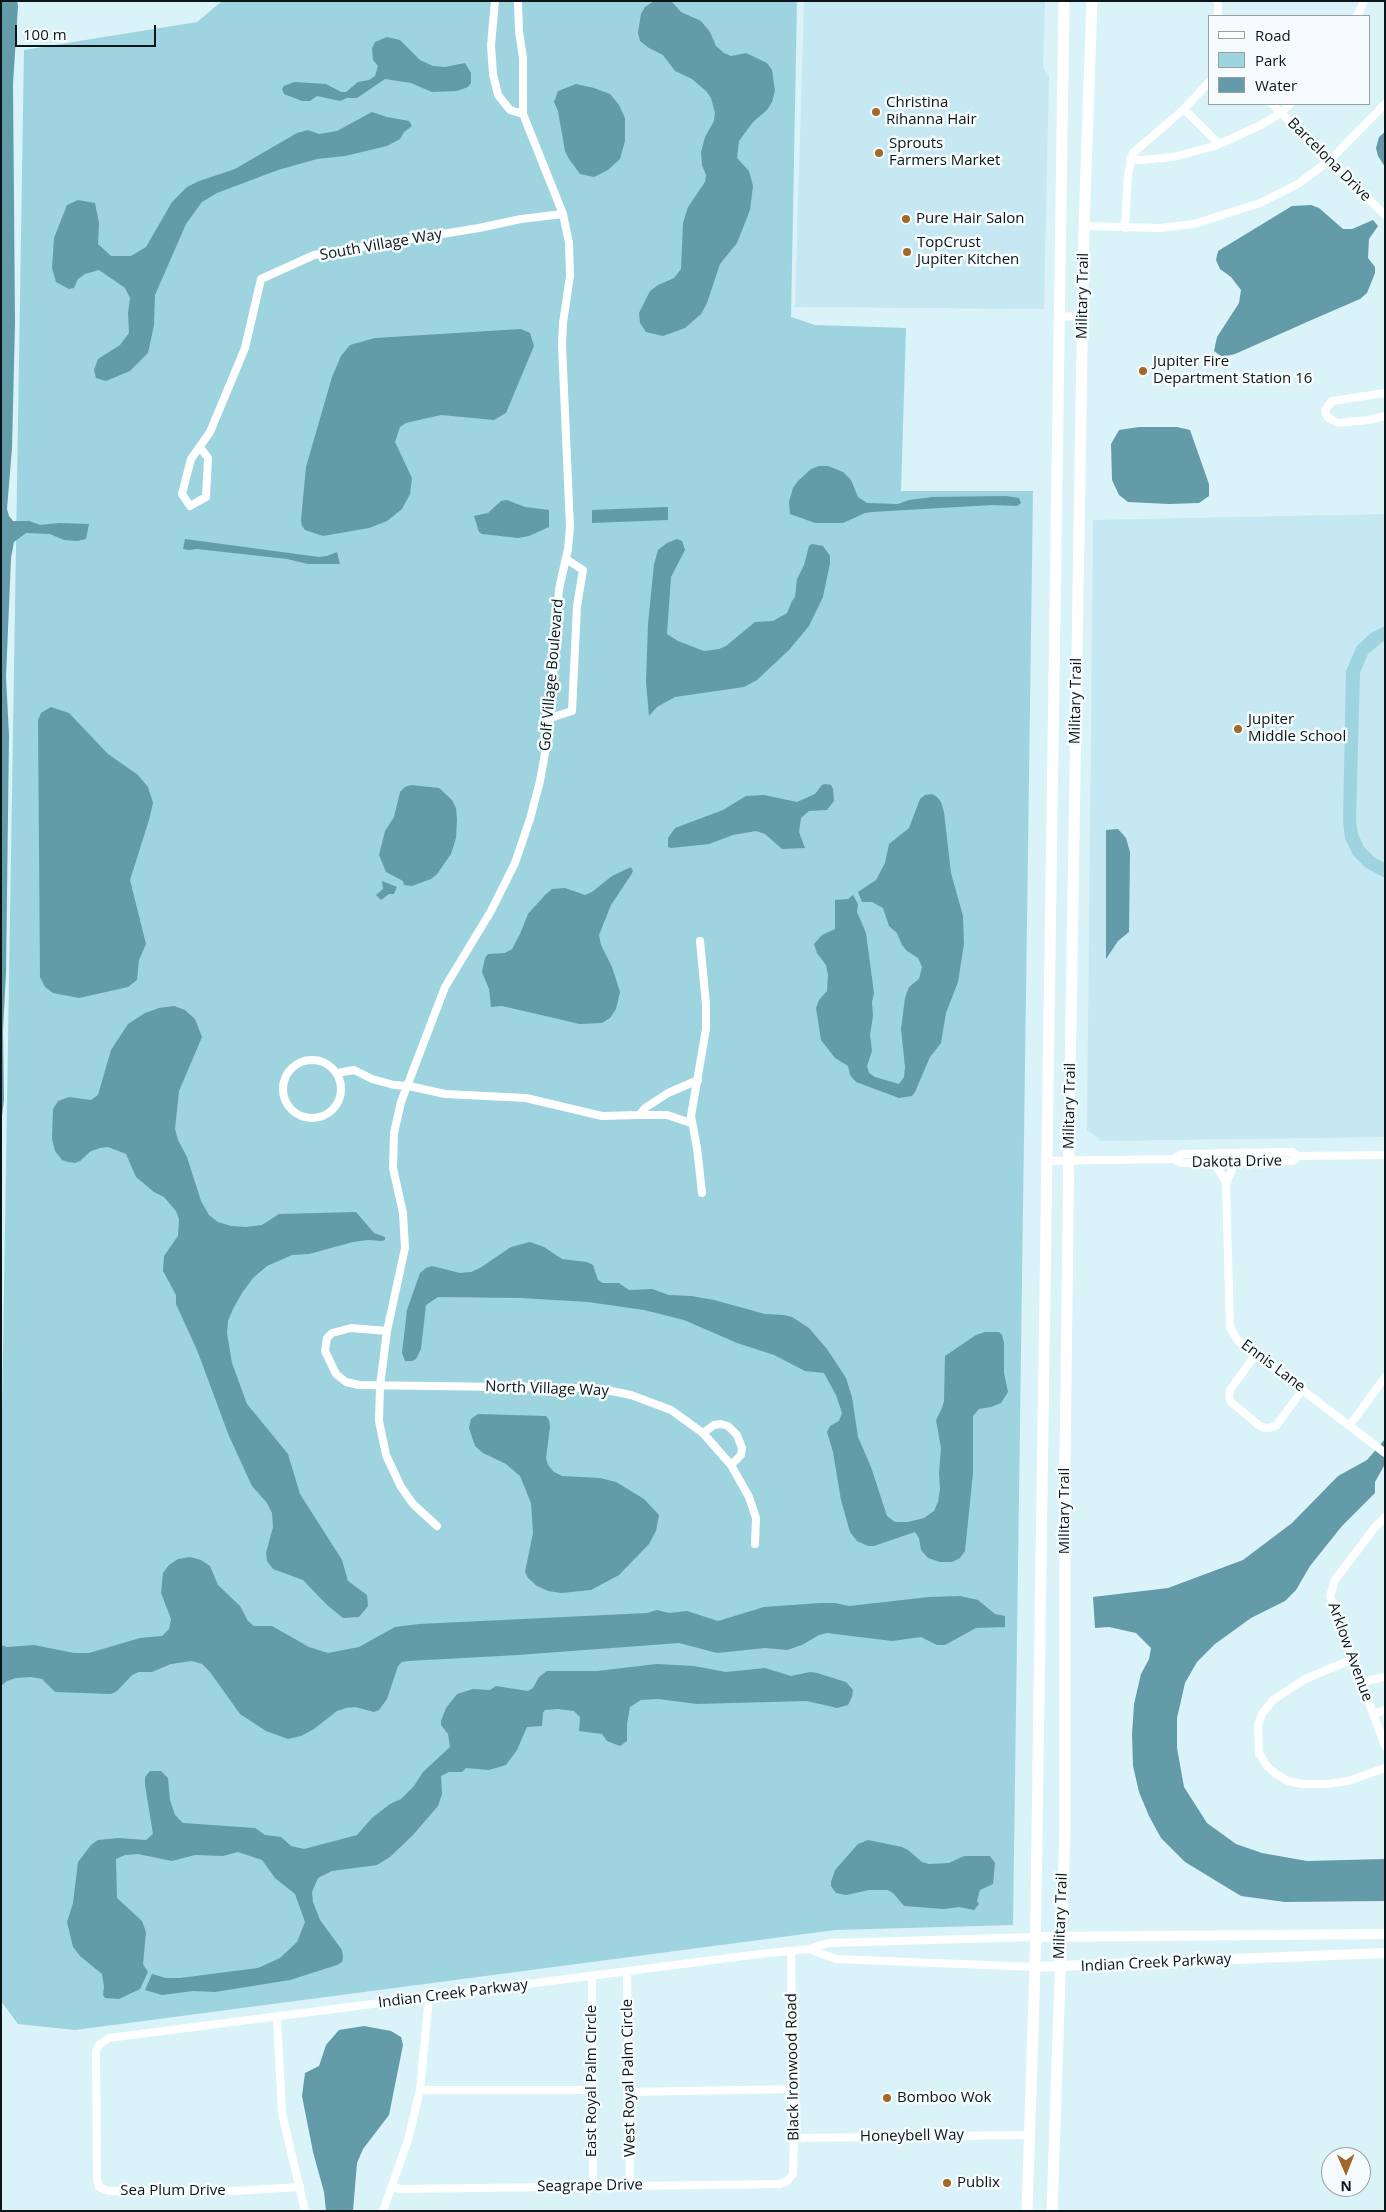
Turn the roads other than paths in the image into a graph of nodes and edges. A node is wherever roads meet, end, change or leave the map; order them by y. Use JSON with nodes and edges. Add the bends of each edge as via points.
{"nodes":[{"id":1,"x":495,"y":1,"type":"edge"},
{"id":2,"x":518,"y":1,"type":"edge"},
{"id":3,"x":1064,"y":1,"type":"edge"},
{"id":4,"x":1092,"y":1,"type":"edge"},
{"id":5,"x":1218,"y":1,"type":"edge"},
{"id":6,"x":1364,"y":1,"type":"edge"},
{"id":7,"x":1218,"y":15,"type":"edge"},
{"id":8,"x":1357,"y":15,"type":"edge"},
{"id":9,"x":1208,"y":83,"type":"edge"},
{"id":10,"x":1385,"y":104,"type":"edge"},
{"id":11,"x":1273,"y":105,"type":"edge"},
{"id":12,"x":1289,"y":105,"type":"edge"},
{"id":13,"x":1184,"y":108,"type":"junction"},
{"id":14,"x":1281,"y":113,"type":"junction"},
{"id":15,"x":523,"y":114,"type":"junction"},
{"id":16,"x":1219,"y":144,"type":"junction"},
{"id":17,"x":1130,"y":159,"type":"junction"},
{"id":18,"x":1330,"y":160,"type":"junction"},
{"id":19,"x":564,"y":214,"type":"junction"},
{"id":20,"x":1385,"y":216,"type":"edge"},
{"id":21,"x":1084,"y":226,"type":"junction"},
{"id":22,"x":1125,"y":228,"type":"junction"},
{"id":23,"x":1059,"y":316,"type":"junction"},
{"id":24,"x":1083,"y":317,"type":"junction"},
{"id":25,"x":1385,"y":393,"type":"edge"},
{"id":26,"x":1385,"y":416,"type":"edge"},
{"id":27,"x":200,"y":447,"type":"junction"},
{"id":28,"x":566,"y":559,"type":"junction"},
{"id":29,"x":550,"y":718,"type":"junction"},
{"id":30,"x":700,"y":941,"type":"dead end"},
{"id":31,"x":337,"y":1073,"type":"junction"},
{"id":32,"x":698,"y":1080,"type":"junction"},
{"id":33,"x":409,"y":1086,"type":"junction"},
{"id":34,"x":639,"y":1115,"type":"junction"},
{"id":35,"x":691,"y":1123,"type":"junction"},
{"id":36,"x":1385,"y":1155,"type":"edge"},
{"id":37,"x":1299,"y":1156,"type":"junction"},
{"id":38,"x":1173,"y":1159,"type":"junction"},
{"id":39,"x":1045,"y":1161,"type":"junction"},
{"id":40,"x":1069,"y":1161,"type":"junction"},
{"id":41,"x":1213,"y":1162,"type":"junction"},
{"id":42,"x":1235,"y":1162,"type":"junction"},
{"id":43,"x":1226,"y":1184,"type":"junction"},
{"id":44,"x":702,"y":1194,"type":"dead end"},
{"id":45,"x":387,"y":1330,"type":"junction"},
{"id":46,"x":1256,"y":1354,"type":"junction"},
{"id":47,"x":1385,"y":1377,"type":"edge"},
{"id":48,"x":380,"y":1386,"type":"junction"},
{"id":49,"x":1302,"y":1389,"type":"junction"},
{"id":50,"x":1350,"y":1425,"type":"junction"},
{"id":51,"x":703,"y":1433,"type":"junction"},
{"id":52,"x":1385,"y":1453,"type":"edge"},
{"id":53,"x":731,"y":1464,"type":"junction"},
{"id":54,"x":1385,"y":1517,"type":"edge"},
{"id":55,"x":437,"y":1526,"type":"dead end"},
{"id":56,"x":755,"y":1544,"type":"dead end"},
{"id":57,"x":1353,"y":1659,"type":"junction"},
{"id":58,"x":1385,"y":1677,"type":"edge"},
{"id":59,"x":1361,"y":1682,"type":"junction"},
{"id":60,"x":1385,"y":1710,"type":"edge"},
{"id":61,"x":1373,"y":1714,"type":"junction"},
{"id":62,"x":1385,"y":1746,"type":"edge"},
{"id":63,"x":1385,"y":1768,"type":"edge"},
{"id":64,"x":1385,"y":1934,"type":"edge"},
{"id":65,"x":1060,"y":1935,"type":"junction"},
{"id":66,"x":1035,"y":1937,"type":"junction"},
{"id":67,"x":809,"y":1949,"type":"junction"},
{"id":68,"x":792,"y":1951,"type":"junction"},
{"id":69,"x":1385,"y":1953,"type":"edge"},
{"id":70,"x":1035,"y":1967,"type":"junction"},
{"id":71,"x":1060,"y":1967,"type":"junction"},
{"id":72,"x":627,"y":1971,"type":"junction"},
{"id":73,"x":592,"y":1976,"type":"junction"},
{"id":74,"x":429,"y":1997,"type":"junction"},
{"id":75,"x":277,"y":2017,"type":"junction"},
{"id":76,"x":99,"y":2046,"type":"joint"},
{"id":77,"x":793,"y":2089,"type":"junction"},
{"id":78,"x":420,"y":2090,"type":"junction"},
{"id":79,"x":592,"y":2090,"type":"junction"},
{"id":80,"x":629,"y":2092,"type":"junction"},
{"id":81,"x":1029,"y":2135,"type":"junction"},
{"id":82,"x":794,"y":2138,"type":"junction"},
{"id":83,"x":788,"y":2182,"type":"joint"},
{"id":84,"x":630,"y":2185,"type":"junction"},
{"id":85,"x":593,"y":2186,"type":"junction"},
{"id":86,"x":392,"y":2187,"type":"junction"},
{"id":87,"x":300,"y":2188,"type":"junction"},
{"id":88,"x":305,"y":2211,"type":"edge"},
{"id":89,"x":383,"y":2211,"type":"edge"},
{"id":90,"x":1027,"y":2211,"type":"edge"},
{"id":91,"x":1052,"y":2211,"type":"edge"}],
"edges":[{"from":1,"to":15,"type":"street","via":[[491,46],[498,95],[510,110]]},
{"from":2,"to":15,"type":"street","name":"Golf Village Boulevard"},
{"from":3,"to":23,"type":"main road","name":"Military Trail"},
{"from":4,"to":21,"type":"main road","name":"Military Trail"},
{"from":5,"to":7,"type":"street"},
{"from":6,"to":8,"type":"street"},
{"from":9,"to":13,"type":"street"},
{"from":10,"to":18,"type":"street"},
{"from":11,"to":14,"type":"street","name":"Barcelona Drive"},
{"from":12,"to":14,"type":"street"},
{"from":13,"to":16,"type":"street"},
{"from":13,"to":17,"type":"street","via":[[1133,152]]},
{"from":14,"to":16,"type":"street"},
{"from":14,"to":18,"type":"street","name":"Barcelona Drive"},
{"from":15,"to":19,"type":"street","name":"Golf Village Boulevard"},
{"from":16,"to":17,"type":"street","via":[[1173,157]]},
{"from":17,"to":22,"type":"street"},
{"from":18,"to":20,"type":"street","name":"Barcelona Drive"},
{"from":18,"to":22,"type":"street","via":[[1298,184],[1231,213],[1194,224]]},
{"from":19,"to":27,"type":"street","name":"South Village Way","via":[[314,256],[261,279],[245,348],[210,432]]},
{"from":19,"to":28,"type":"street","name":"Golf Village Boulevard","via":[[571,262],[562,341],[570,527]]},
{"from":21,"to":22,"type":"street"},
{"from":21,"to":24,"type":"main road","name":"Military Trail"},
{"from":23,"to":24,"type":"street"},
{"from":23,"to":39,"type":"main road","name":"Military Trail"},
{"from":24,"to":40,"type":"main road","name":"Military Trail"},
{"from":25,"to":26,"type":"street","via":[[1332,401],[1325,410],[1328,417],[1338,423]]},
{"from":27,"to":27,"type":"street","name":"South Village Way","via":[[191,460],[182,494],[190,506],[206,497],[208,458]]},
{"from":28,"to":29,"type":"street","name":"Golf Village Boulevard","via":[[559,589]]},
{"from":28,"to":29,"type":"street","via":[[583,570],[577,606],[572,710]]},
{"from":29,"to":33,"type":"street","name":"Golf Village Boulevard","via":[[540,781],[515,863],[491,912],[445,988]]},
{"from":30,"to":32,"type":"street","via":[[706,1029]]},
{"from":31,"to":31,"type":"street","via":[[318,1061],[296,1065],[283,1083],[283,1095],[288,1106],[306,1118],[328,1114],[341,1095]]},
{"from":31,"to":33,"type":"street","via":[[354,1070],[372,1079]]},
{"from":32,"to":34,"type":"street","via":[[668,1093]]},
{"from":32,"to":35,"type":"street"},
{"from":33,"to":34,"type":"street","via":[[446,1094],[526,1098],[595,1115]]},
{"from":33,"to":45,"type":"street","name":"Golf Village Boulevard","via":[[401,1102],[392,1150],[406,1236]]},
{"from":34,"to":35,"type":"street","via":[[668,1116]]},
{"from":35,"to":44,"type":"street"},
{"from":36,"to":37,"type":"street","name":"Dakota Drive"},
{"from":37,"to":38,"type":"street","name":"Dakota Drive","via":[[1292,1152],[1182,1154]]},
{"from":37,"to":42,"type":"street","name":"Dakota Drive","via":[[1293,1161]]},
{"from":38,"to":40,"type":"street","name":"Dakota Drive"},
{"from":38,"to":41,"type":"street","name":"Dakota Drive","via":[[1182,1163]]},
{"from":39,"to":40,"type":"street","name":"Dakota Drive"},
{"from":39,"to":66,"type":"main road","name":"Military Trail"},
{"from":40,"to":65,"type":"main road","name":"Military Trail","via":[[1065,1831]]},
{"from":41,"to":42,"type":"street","name":"Dakota Drive"},
{"from":41,"to":43,"type":"street","name":"Ennis Lane"},
{"from":42,"to":43,"type":"street","name":"Ennis Lane"},
{"from":43,"to":46,"type":"street","name":"Ennis Lane","via":[[1230,1327],[1238,1341]]},
{"from":45,"to":48,"type":"street","name":"Golf Village Boulevard"},
{"from":45,"to":48,"type":"street","via":[[338,1330],[332,1333],[325,1345],[329,1363],[341,1378],[352,1384]]},
{"from":46,"to":49,"type":"street","name":"Ennis Lane"},
{"from":46,"to":49,"type":"street","via":[[1230,1390],[1229,1397],[1261,1427],[1276,1426]]},
{"from":47,"to":50,"type":"street"},
{"from":48,"to":51,"type":"street","name":"North Village Way","via":[[606,1390],[652,1401],[672,1410]]},
{"from":48,"to":55,"type":"street","name":"Golf Village Boulevard","via":[[381,1434],[391,1468],[413,1504]]},
{"from":49,"to":50,"type":"street","name":"Ennis Lane"},
{"from":50,"to":52,"type":"street","name":"Ennis Lane"},
{"from":51,"to":53,"type":"street","name":"North Village Way"},
{"from":51,"to":53,"type":"street","via":[[714,1425],[722,1424],[738,1435],[741,1455]]},
{"from":53,"to":56,"type":"street","name":"North Village Way","via":[[756,1518]]},
{"from":54,"to":57,"type":"street","name":"Arklow Avenue","via":[[1330,1590]]},
{"from":57,"to":59,"type":"street","name":"Arklow Avenue"},
{"from":57,"to":63,"type":"street","via":[[1305,1679],[1273,1700],[1258,1725],[1259,1752],[1276,1774],[1302,1784],[1348,1780]]},
{"from":58,"to":59,"type":"street"},
{"from":59,"to":61,"type":"street","name":"Arklow Avenue"},
{"from":60,"to":61,"type":"street"},
{"from":61,"to":62,"type":"street","name":"Arklow Avenue"},
{"from":64,"to":65,"type":"street","name":"Indian Creek Parkway"},
{"from":65,"to":66,"type":"street","name":"Indian Creek Parkway"},
{"from":65,"to":71,"type":"main road","name":"Military Trail"},
{"from":66,"to":67,"type":"street","name":"Indian Creek Parkway","via":[[859,1940],[828,1943]]},
{"from":66,"to":70,"type":"main road","name":"Military Trail"},
{"from":67,"to":68,"type":"street","name":"Indian Creek Parkway"},
{"from":67,"to":70,"type":"street","name":"Indian Creek Parkway","via":[[836,1958]]},
{"from":68,"to":72,"type":"street","name":"Indian Creek Parkway"},
{"from":68,"to":77,"type":"street","name":"Black Ironwood Road"},
{"from":69,"to":71,"type":"street","name":"Indian Creek Parkway"},
{"from":70,"to":71,"type":"street","name":"Indian Creek Parkway"},
{"from":70,"to":81,"type":"main road","name":"Military Trail"},
{"from":71,"to":91,"type":"main road","name":"Military Trail"},
{"from":72,"to":73,"type":"street","name":"Indian Creek Parkway"},
{"from":72,"to":80,"type":"street","name":"West Royal Palm Circle"},
{"from":73,"to":74,"type":"street","name":"Indian Creek Parkway"},
{"from":73,"to":79,"type":"street","name":"East Royal Palm Circle"},
{"from":74,"to":75,"type":"street","name":"Indian Creek Parkway"},
{"from":74,"to":78,"type":"street"},
{"from":75,"to":76,"type":"street","name":"Indian Creek Parkway","via":[[109,2038]]},
{"from":75,"to":87,"type":"street","via":[[282,2113]]},
{"from":76,"to":87,"type":"street","name":"Sea Plum Drive","via":[[96,2052],[99,2187],[108,2192]]},
{"from":77,"to":80,"type":"street"},
{"from":77,"to":82,"type":"street","name":"Black Ironwood Road"},
{"from":78,"to":79,"type":"street"},
{"from":78,"to":86,"type":"street"},
{"from":79,"to":85,"type":"street","name":"East Royal Palm Circle"},
{"from":80,"to":84,"type":"street","name":"West Royal Palm Circle"},
{"from":81,"to":82,"type":"street","name":"Honeybell Way"},
{"from":81,"to":90,"type":"main road","name":"Military Trail"},
{"from":82,"to":83,"type":"street","name":"Black Ironwood Road","via":[[793,2174]]},
{"from":83,"to":84,"type":"street","name":"Seagrape Drive"},
{"from":84,"to":85,"type":"street","name":"Seagrape Drive"},
{"from":85,"to":86,"type":"street","name":"Seagrape Drive"},
{"from":86,"to":89,"type":"street"},
{"from":87,"to":88,"type":"street"}]}
